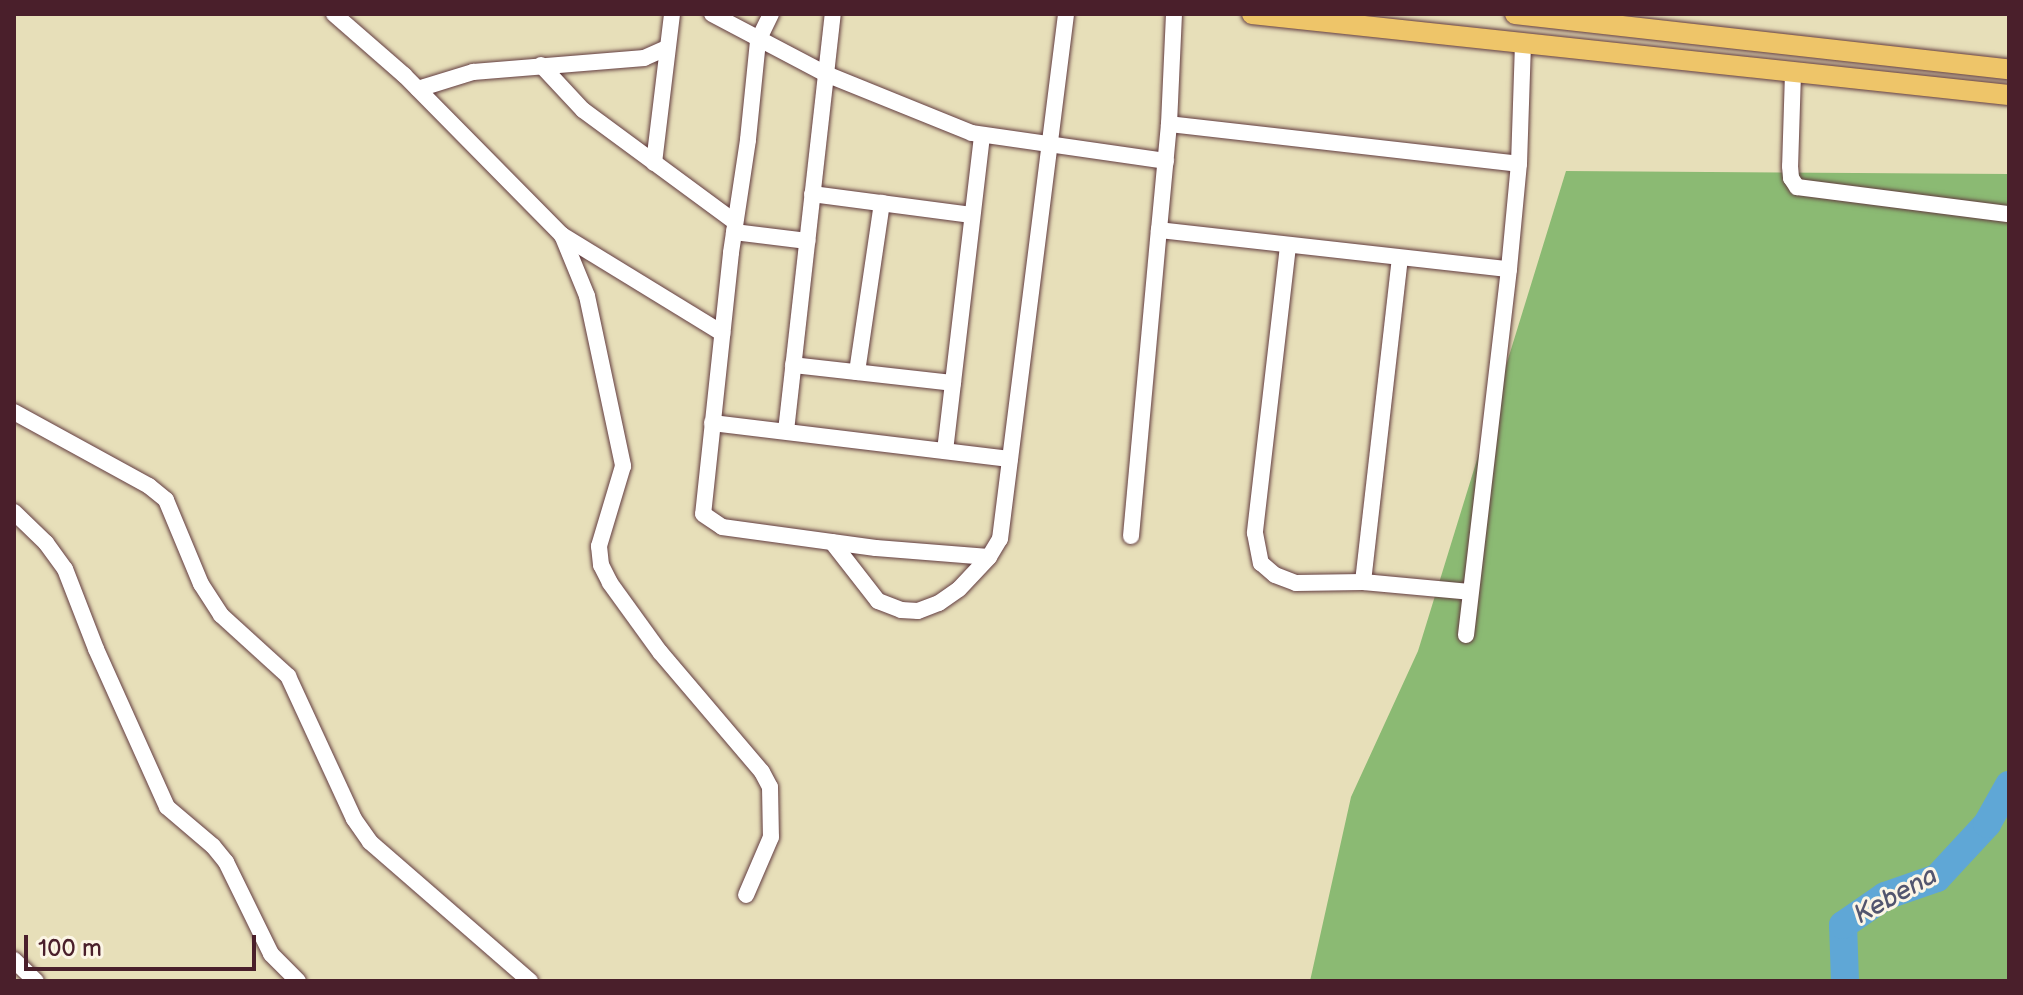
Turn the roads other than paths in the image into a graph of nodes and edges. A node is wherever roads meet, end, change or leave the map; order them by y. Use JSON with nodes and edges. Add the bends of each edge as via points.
{"nodes":[{"id":1,"x":334,"y":14,"type":"edge"},
{"id":2,"x":672,"y":14,"type":"edge"},
{"id":3,"x":712,"y":14,"type":"edge"},
{"id":4,"x":771,"y":14,"type":"edge"},
{"id":5,"x":833,"y":14,"type":"edge"},
{"id":6,"x":1066,"y":14,"type":"edge"},
{"id":7,"x":1174,"y":14,"type":"edge"},
{"id":8,"x":1252,"y":14,"type":"edge"},
{"id":9,"x":1529,"y":15,"type":"edge"},
{"id":10,"x":758,"y":41,"type":"junction"},
{"id":11,"x":1523,"y":44,"type":"junction"},
{"id":12,"x":666,"y":48,"type":"junction"},
{"id":13,"x":541,"y":65,"type":"junction"},
{"id":14,"x":2009,"y":69,"type":"edge"},
{"id":15,"x":1793,"y":73,"type":"junction"},
{"id":16,"x":826,"y":74,"type":"junction"},
{"id":17,"x":418,"y":89,"type":"junction"},
{"id":18,"x":2009,"y":95,"type":"edge"},
{"id":19,"x":1169,"y":124,"type":"junction"},
{"id":20,"x":982,"y":135,"type":"junction"},
{"id":21,"x":1048,"y":147,"type":"junction"},
{"id":22,"x":1166,"y":161,"type":"junction"},
{"id":23,"x":654,"y":163,"type":"junction"},
{"id":24,"x":1519,"y":164,"type":"junction"},
{"id":25,"x":812,"y":194,"type":"junction"},
{"id":26,"x":882,"y":203,"type":"junction"},
{"id":27,"x":2009,"y":214,"type":"edge"},
{"id":28,"x":972,"y":215,"type":"junction"},
{"id":29,"x":735,"y":227,"type":"junction"},
{"id":30,"x":1159,"y":230,"type":"junction"},
{"id":31,"x":562,"y":235,"type":"junction"},
{"id":32,"x":807,"y":241,"type":"junction"},
{"id":33,"x":1288,"y":246,"type":"junction"},
{"id":34,"x":1400,"y":259,"type":"junction"},
{"id":35,"x":1509,"y":269,"type":"junction"},
{"id":36,"x":722,"y":333,"type":"junction"},
{"id":37,"x":793,"y":365,"type":"junction"},
{"id":38,"x":857,"y":372,"type":"junction"},
{"id":39,"x":953,"y":383,"type":"junction"},
{"id":40,"x":14,"y":412,"type":"edge"},
{"id":41,"x":712,"y":423,"type":"junction"},
{"id":42,"x":786,"y":431,"type":"junction"},
{"id":43,"x":945,"y":451,"type":"junction"},
{"id":44,"x":1010,"y":459,"type":"junction"},
{"id":45,"x":14,"y":512,"type":"edge"},
{"id":46,"x":1131,"y":536,"type":"dead end"},
{"id":47,"x":832,"y":542,"type":"junction"},
{"id":48,"x":989,"y":557,"type":"junction"},
{"id":49,"x":1363,"y":582,"type":"junction"},
{"id":50,"x":1470,"y":592,"type":"junction"},
{"id":51,"x":1466,"y":635,"type":"dead end"},
{"id":52,"x":746,"y":895,"type":"dead end"},
{"id":53,"x":14,"y":960,"type":"edge"},
{"id":54,"x":36,"y":981,"type":"edge"},
{"id":55,"x":298,"y":981,"type":"edge"},
{"id":56,"x":530,"y":981,"type":"edge"}],
"edges":[{"from":1,"to":17,"type":"street"},
{"from":2,"to":12,"type":"street"},
{"from":3,"to":10,"type":"street"},
{"from":4,"to":10,"type":"street"},
{"from":5,"to":16,"type":"street"},
{"from":6,"to":21,"type":"street"},
{"from":7,"to":19,"type":"street"},
{"from":8,"to":11,"type":"main road"},
{"from":9,"to":14,"type":"main road"},
{"from":10,"to":16,"type":"street"},
{"from":10,"to":29,"type":"street"},
{"from":11,"to":15,"type":"main road"},
{"from":11,"to":24,"type":"street"},
{"from":12,"to":13,"type":"street","via":[[644,58]]},
{"from":12,"to":23,"type":"street"},
{"from":13,"to":17,"type":"street","via":[[473,72]]},
{"from":13,"to":23,"type":"street","via":[[583,110]]},
{"from":15,"to":18,"type":"main road"},
{"from":15,"to":27,"type":"street","via":[[1790,166],[1797,187]]},
{"from":16,"to":20,"type":"street"},
{"from":16,"to":25,"type":"street"},
{"from":17,"to":31,"type":"street"},
{"from":19,"to":22,"type":"street"},
{"from":19,"to":24,"type":"street"},
{"from":20,"to":21,"type":"street"},
{"from":20,"to":28,"type":"street"},
{"from":21,"to":22,"type":"street"},
{"from":21,"to":44,"type":"street"},
{"from":22,"to":30,"type":"street"},
{"from":23,"to":29,"type":"street"},
{"from":24,"to":35,"type":"street"},
{"from":25,"to":26,"type":"street"},
{"from":25,"to":32,"type":"street"},
{"from":26,"to":28,"type":"street"},
{"from":26,"to":38,"type":"street"},
{"from":28,"to":39,"type":"street"},
{"from":29,"to":32,"type":"street"},
{"from":29,"to":36,"type":"street"},
{"from":30,"to":33,"type":"street"},
{"from":30,"to":46,"type":"street"},
{"from":31,"to":36,"type":"street"},
{"from":31,"to":52,"type":"street","via":[[587,296],[623,466],[599,546],[601,565],[660,652],[770,787],[771,837]]},
{"from":32,"to":37,"type":"street"},
{"from":33,"to":34,"type":"street"},
{"from":33,"to":49,"type":"street","via":[[1255,547],[1261,563],[1296,583]]},
{"from":34,"to":35,"type":"street"},
{"from":34,"to":49,"type":"street"},
{"from":35,"to":50,"type":"street"},
{"from":36,"to":41,"type":"street"},
{"from":37,"to":38,"type":"street"},
{"from":37,"to":42,"type":"street"},
{"from":38,"to":39,"type":"street"},
{"from":39,"to":43,"type":"street"},
{"from":40,"to":56,"type":"street","via":[[166,500],[201,584],[221,615],[288,676],[354,819],[370,842]]},
{"from":41,"to":42,"type":"street"},
{"from":41,"to":47,"type":"street","via":[[703,497],[706,518],[722,527]]},
{"from":42,"to":43,"type":"street"},
{"from":43,"to":44,"type":"street"},
{"from":44,"to":48,"type":"street","via":[[1000,539]]},
{"from":45,"to":55,"type":"street","via":[[65,569],[167,807],[226,862],[271,954]]},
{"from":47,"to":48,"type":"street"},
{"from":47,"to":48,"type":"street","via":[[878,601],[901,610],[918,611],[939,603]]},
{"from":49,"to":50,"type":"street"},
{"from":50,"to":51,"type":"street"},
{"from":53,"to":54,"type":"street"}]}
